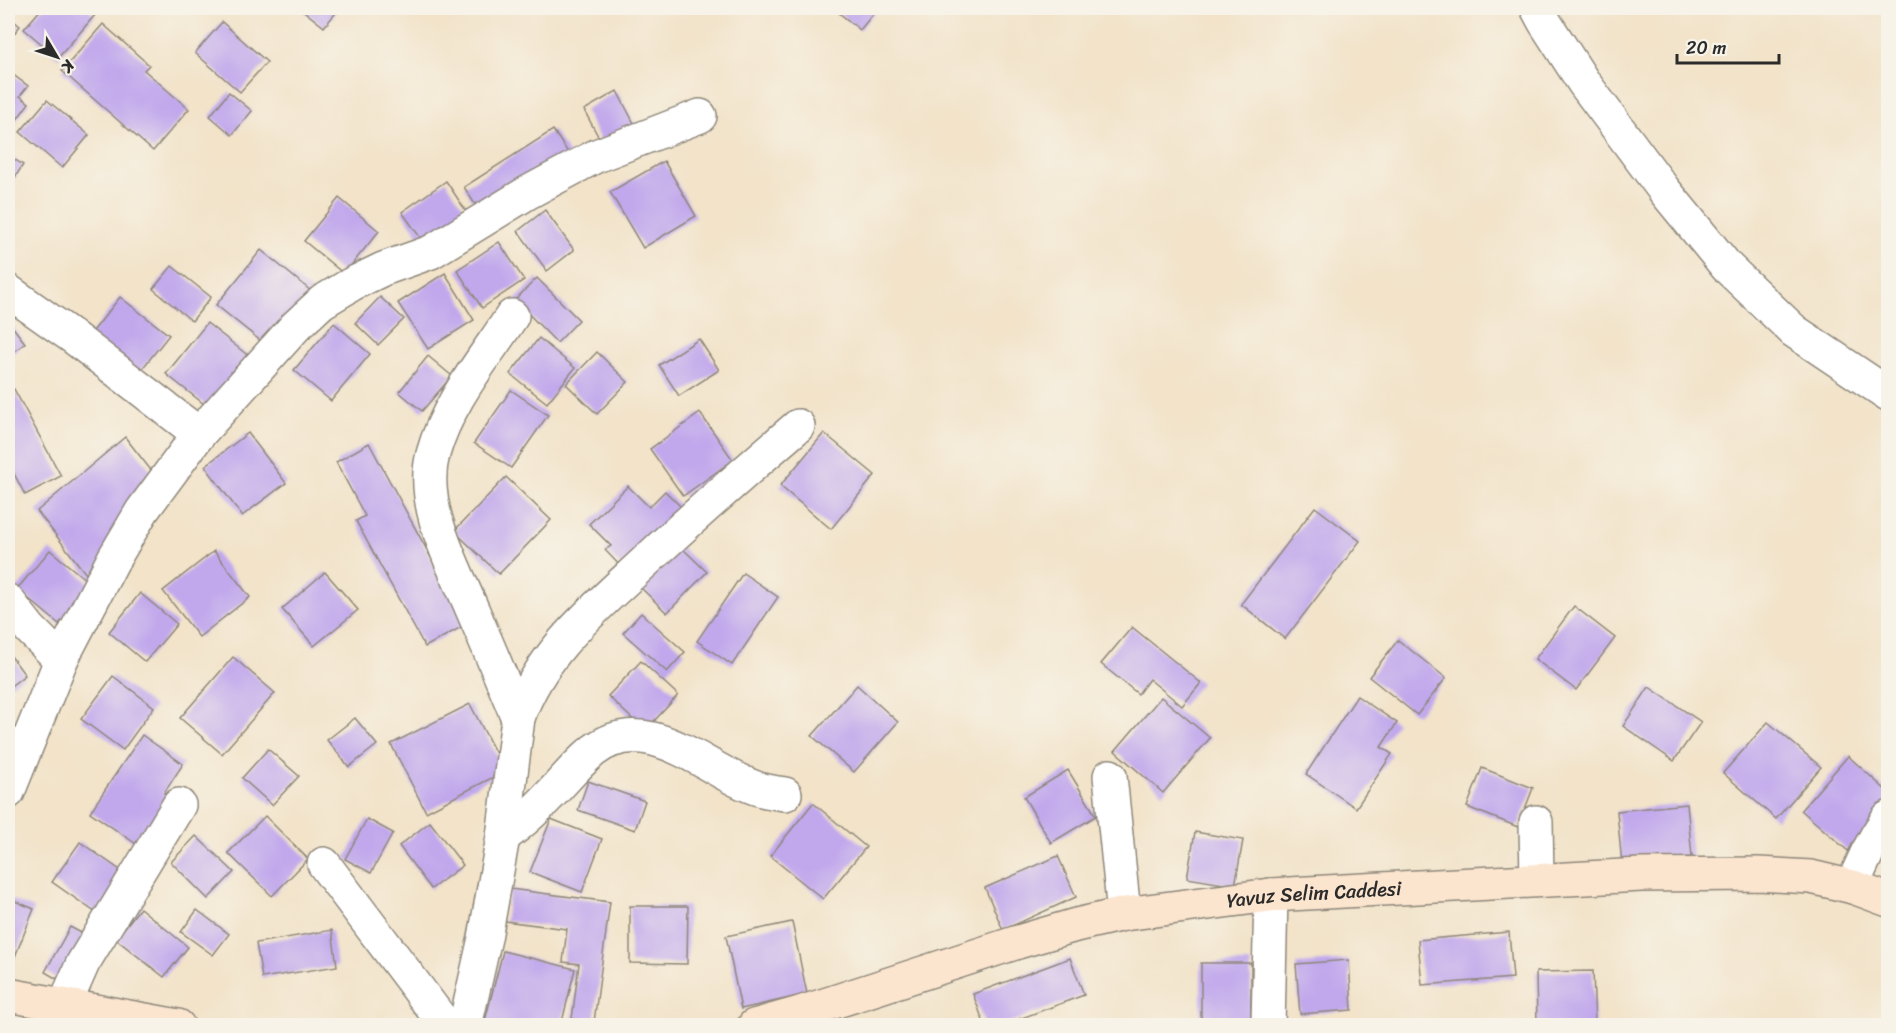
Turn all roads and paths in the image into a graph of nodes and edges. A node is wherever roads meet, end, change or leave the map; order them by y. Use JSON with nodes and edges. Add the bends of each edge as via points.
{"nodes":[{"id":1,"x":1537,"y":8,"type":"edge"},
{"id":2,"x":700,"y":116,"type":"dead end"},
{"id":3,"x":8,"y":291,"type":"edge"},
{"id":4,"x":512,"y":316,"type":"dead end"},
{"id":5,"x":1888,"y":394,"type":"edge"},
{"id":6,"x":798,"y":426,"type":"dead end"},
{"id":7,"x":199,"y":434,"type":"junction"},
{"id":8,"x":8,"y":601,"type":"edge"},
{"id":9,"x":61,"y":660,"type":"junction"},
{"id":10,"x":518,"y":718,"type":"junction"},
{"id":11,"x":1110,"y":776,"type":"dead end"},
{"id":12,"x":8,"y":792,"type":"edge"},
{"id":13,"x":785,"y":794,"type":"dead end"},
{"id":14,"x":179,"y":805,"type":"dead end"},
{"id":15,"x":1888,"y":818,"type":"edge"},
{"id":16,"x":1536,"y":822,"type":"dead end"},
{"id":17,"x":503,"y":837,"type":"junction"},
{"id":18,"x":324,"y":864,"type":"dead end"},
{"id":19,"x":1538,"y":880,"type":"junction"},
{"id":20,"x":1853,"y":887,"type":"junction"},
{"id":21,"x":1271,"y":895,"type":"junction"},
{"id":22,"x":1888,"y":900,"type":"edge"},
{"id":23,"x":1124,"y":914,"type":"junction"},
{"id":24,"x":8,"y":995,"type":"edge"},
{"id":25,"x":64,"y":1006,"type":"junction"},
{"id":26,"x":177,"y":1026,"type":"edge"},
{"id":27,"x":446,"y":1026,"type":"edge"},
{"id":28,"x":465,"y":1026,"type":"edge"},
{"id":29,"x":753,"y":1026,"type":"edge"},
{"id":30,"x":1268,"y":1026,"type":"edge"}],
"edges":[{"from":1,"to":5,"type":"street","via":[[1584,83],[1726,267],[1794,331]]},
{"from":2,"to":7,"type":"street","via":[[596,156],[431,252],[362,279],[322,302]]},
{"from":3,"to":7,"type":"street"},
{"from":4,"to":10,"type":"street","via":[[441,430],[433,455],[430,491],[439,529]]},
{"from":6,"to":10,"type":"street","via":[[578,624],[539,673]]},
{"from":7,"to":9,"type":"street","via":[[142,511]]},
{"from":8,"to":9,"type":"street"},
{"from":9,"to":12,"type":"street"},
{"from":10,"to":17,"type":"street"},
{"from":11,"to":23,"type":"street"},
{"from":13,"to":17,"type":"street","via":[[761,790],[670,745],[626,736],[594,750]]},
{"from":14,"to":25,"type":"street","via":[[87,955]]},
{"from":15,"to":20,"type":"street","via":[[1867,852]]},
{"from":16,"to":19,"type":"street"},
{"from":17,"to":28,"type":"street"},
{"from":18,"to":27,"type":"street"},
{"from":19,"to":20,"type":"street","name":"Yavuz Selim Caddesi","via":[[1758,874],[1811,877]]},
{"from":19,"to":21,"type":"street","name":"Yavuz Selim Caddesi"},
{"from":20,"to":22,"type":"street","name":"Yavuz Selim Caddesi"},
{"from":21,"to":23,"type":"street","name":"Yavuz Selim Caddesi"},
{"from":21,"to":30,"type":"street"},
{"from":23,"to":29,"type":"street","name":"Yavuz Selim Caddesi","via":[[1018,942]]},
{"from":24,"to":25,"type":"street"},
{"from":25,"to":26,"type":"street"}]}
